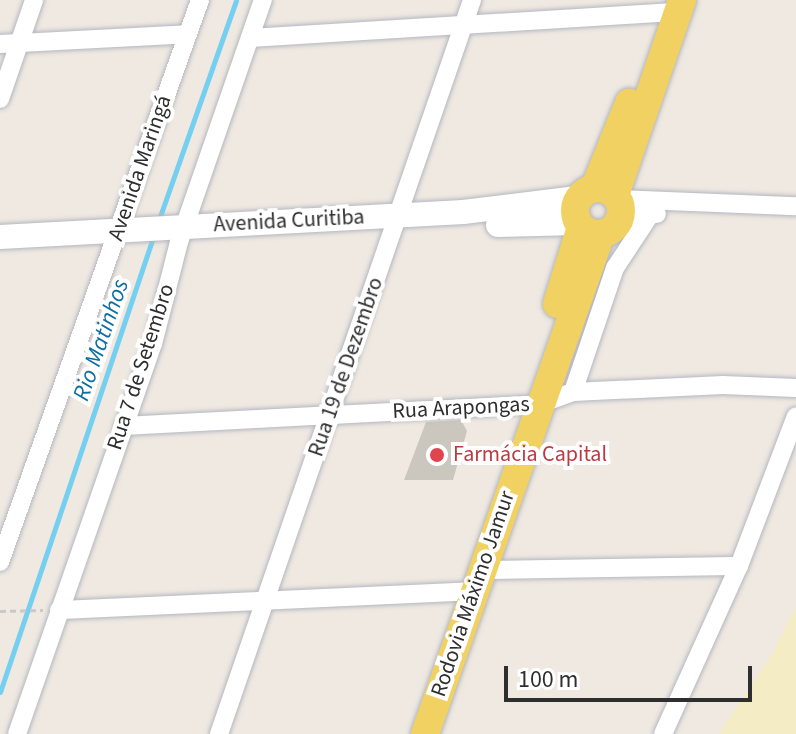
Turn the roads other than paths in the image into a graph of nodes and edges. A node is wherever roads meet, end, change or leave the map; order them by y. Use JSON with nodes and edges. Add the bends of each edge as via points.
{"nodes":[{"id":1,"x":34,"y":0,"type":"edge"},
{"id":2,"x":200,"y":0,"type":"edge"},
{"id":3,"x":263,"y":0,"type":"edge"},
{"id":4,"x":472,"y":0,"type":"edge"},
{"id":5,"x":680,"y":6,"type":"edge"},
{"id":6,"x":463,"y":25,"type":"junction"},
{"id":7,"x":188,"y":34,"type":"junction"},
{"id":8,"x":250,"y":38,"type":"junction"},
{"id":9,"x":10,"y":44,"type":"edge"},
{"id":10,"x":0,"y":99,"type":"edge"},
{"id":11,"x":719,"y":206,"type":"junction"},
{"id":12,"x":796,"y":206,"type":"edge"},
{"id":13,"x":598,"y":210,"type":"junction"},
{"id":14,"x":650,"y":215,"type":"junction"},
{"id":15,"x":395,"y":223,"type":"junction"},
{"id":16,"x":175,"y":235,"type":"junction"},
{"id":17,"x":0,"y":237,"type":"edge"},
{"id":18,"x":124,"y":237,"type":"junction"},
{"id":19,"x":0,"y":252,"type":"edge"},
{"id":20,"x":796,"y":388,"type":"edge"},
{"id":21,"x":573,"y":392,"type":"junction"},
{"id":22,"x":540,"y":404,"type":"junction"},
{"id":23,"x":329,"y":415,"type":"junction"},
{"id":24,"x":796,"y":416,"type":"edge"},
{"id":25,"x":123,"y":426,"type":"junction"},
{"id":26,"x":0,"y":562,"type":"edge"},
{"id":27,"x":739,"y":566,"type":"junction"},
{"id":28,"x":478,"y":581,"type":"junction"},
{"id":29,"x":265,"y":601,"type":"junction"},
{"id":30,"x":59,"y":610,"type":"junction"},
{"id":31,"x":665,"y":726,"type":"edge"},
{"id":32,"x":17,"y":734,"type":"edge"},
{"id":33,"x":219,"y":734,"type":"edge"},
{"id":34,"x":425,"y":734,"type":"edge"}],
"edges":[{"from":1,"to":9,"type":"street"},
{"from":2,"to":7,"type":"street","name":"Avenida Maringá"},
{"from":3,"to":8,"type":"street","name":"Rua 7 de Setembro"},
{"from":4,"to":6,"type":"street","name":"Rua 19 de Dezembro"},
{"from":5,"to":6,"type":"street"},
{"from":5,"to":13,"type":"main road","name":"Rodovia Máximo Jamur","via":[[662,57],[626,108]]},
{"from":6,"to":8,"type":"street"},
{"from":6,"to":15,"type":"street","name":"Rua 19 de Dezembro"},
{"from":7,"to":9,"type":"street"},
{"from":7,"to":18,"type":"street","name":"Avenida Maringá"},
{"from":8,"to":16,"type":"street","name":"Rua 7 de Setembro"},
{"from":9,"to":10,"type":"street"},
{"from":11,"to":12,"type":"street","name":"Avenida Curitiba"},
{"from":11,"to":13,"type":"street","name":"Avenida Curitiba"},
{"from":11,"to":14,"type":"street"},
{"from":13,"to":14,"type":"street"},
{"from":13,"to":15,"type":"main road","name":"Avenida Curitiba"},
{"from":13,"to":22,"type":"main road","name":"Rodovia Máximo Jamur","via":[[552,319],[554,364]]},
{"from":14,"to":21,"type":"street","via":[[615,268]]},
{"from":15,"to":16,"type":"main road","name":"Avenida Curitiba"},
{"from":15,"to":23,"type":"street","name":"Rua 19 de Dezembro"},
{"from":16,"to":18,"type":"main road","name":"Avenida Curitiba"},
{"from":16,"to":25,"type":"street","name":"Rua 7 de Setembro","via":[[153,344]]},
{"from":17,"to":18,"type":"main road","name":"Avenida Curitiba"},
{"from":18,"to":19,"type":"main road","name":"Avenida Curitiba"},
{"from":18,"to":26,"type":"street","name":"Avenida Maringá"},
{"from":20,"to":21,"type":"street","name":"Rua Arapongas","via":[[723,385]]},
{"from":21,"to":22,"type":"street","name":"Rua Arapongas"},
{"from":22,"to":23,"type":"street","name":"Rua Arapongas"},
{"from":22,"to":28,"type":"main road","name":"Rodovia Máximo Jamur"},
{"from":23,"to":25,"type":"street","name":"Rua Arapongas"},
{"from":23,"to":29,"type":"street","name":"Rua 19 de Dezembro"},
{"from":24,"to":27,"type":"street"},
{"from":25,"to":30,"type":"street","name":"Rua 7 de Setembro"},
{"from":27,"to":28,"type":"street"},
{"from":27,"to":31,"type":"street"},
{"from":28,"to":29,"type":"street"},
{"from":28,"to":34,"type":"main road","name":"Rodovia Máximo Jamur"},
{"from":29,"to":30,"type":"street"},
{"from":29,"to":33,"type":"street","name":"Rua 19 de Dezembro"},
{"from":30,"to":32,"type":"street","name":"Rua 7 de Setembro"}]}
